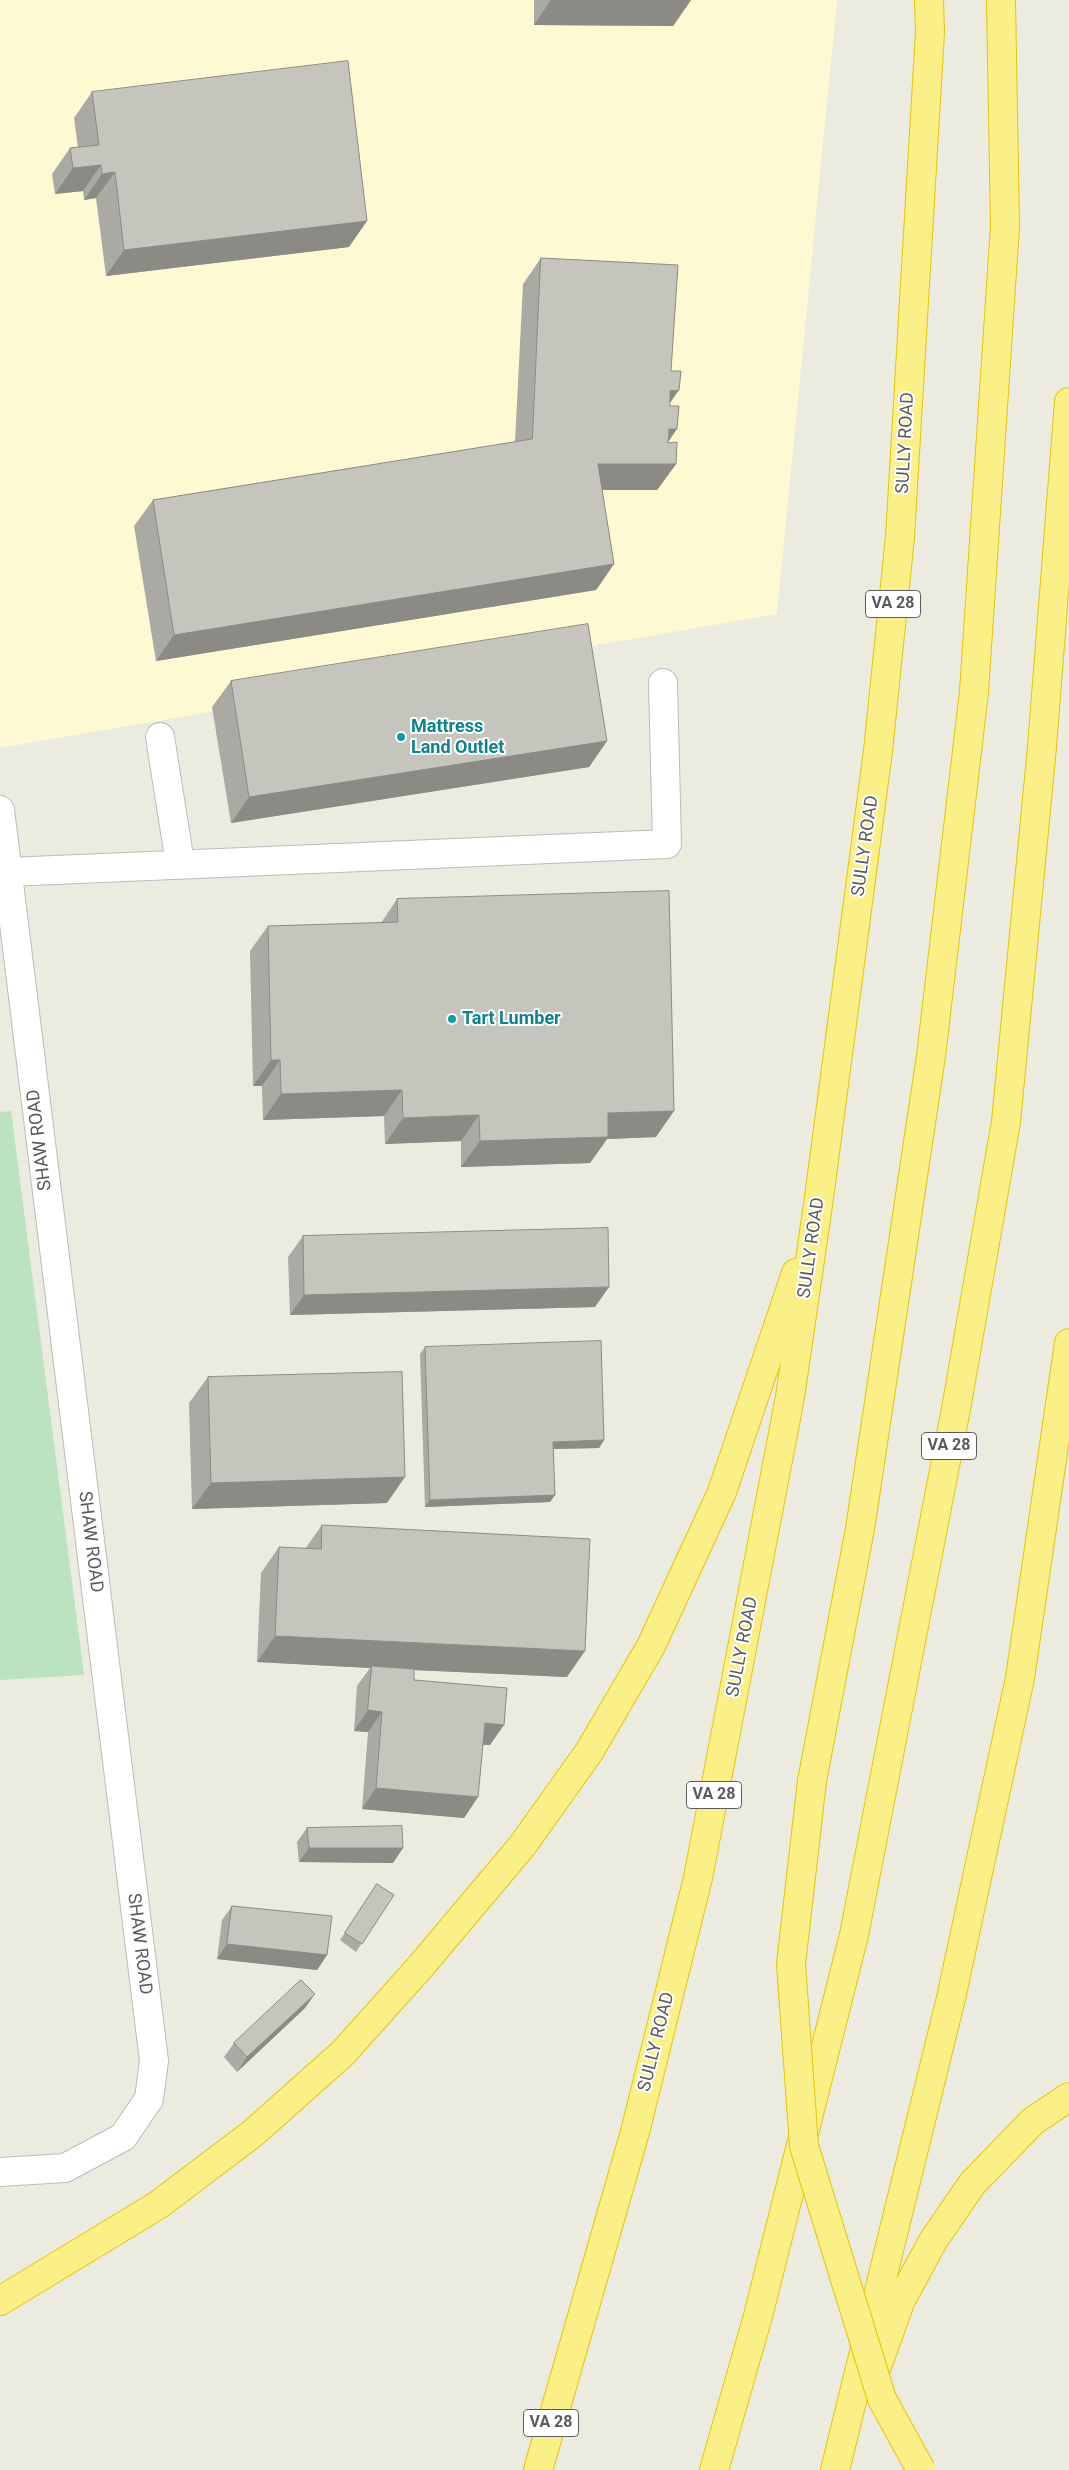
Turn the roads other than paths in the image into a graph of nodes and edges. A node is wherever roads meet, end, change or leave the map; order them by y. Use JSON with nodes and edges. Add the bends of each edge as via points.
{"nodes":[{"id":1,"x":929,"y":0,"type":"edge"},
{"id":2,"x":1002,"y":0,"type":"edge"},
{"id":3,"x":1069,"y":402,"type":"edge"},
{"id":4,"x":663,"y":682,"type":"dead end"},
{"id":5,"x":160,"y":737,"type":"dead end"},
{"id":6,"x":0,"y":810,"type":"edge"},
{"id":7,"x":180,"y":863,"type":"junction"},
{"id":8,"x":8,"y":872,"type":"junction"},
{"id":9,"x":7,"y":930,"type":"edge"},
{"id":10,"x":818,"y":1205,"type":"junction"},
{"id":11,"x":1069,"y":1343,"type":"edge"},
{"id":12,"x":1069,"y":2096,"type":"edge"},
{"id":13,"x":0,"y":2172,"type":"edge"},
{"id":14,"x":0,"y":2301,"type":"edge"},
{"id":15,"x":538,"y":2470,"type":"edge"},
{"id":16,"x":714,"y":2470,"type":"edge"},
{"id":17,"x":835,"y":2470,"type":"edge"},
{"id":18,"x":840,"y":2470,"type":"edge"},
{"id":19,"x":921,"y":2470,"type":"edge"}],
"edges":[{"from":1,"to":10,"type":"highway","name":"SULLY ROAD","number":"VA 28","via":[[900,537],[878,751]]},
{"from":2,"to":19,"type":"highway","bridge":true,"via":[[1006,226],[974,692],[931,1056],[860,1529],[812,1781],[791,1964],[804,2146],[882,2399]]},
{"from":3,"to":16,"type":"highway","number":"VA 28","via":[[1042,747],[1005,1131],[956,1409],[854,1935],[758,2316]]},
{"from":4,"to":7,"type":"street","via":[[667,844]]},
{"from":5,"to":7,"type":"street"},
{"from":6,"to":8,"type":"street","name":"SHAW ROAD"},
{"from":7,"to":8,"type":"street"},
{"from":8,"to":9,"type":"street","name":"SHAW ROAD"},
{"from":9,"to":13,"type":"street","name":"SHAW ROAD","via":[[154,2060],[149,2099],[123,2137],[65,2168]]},
{"from":10,"to":14,"type":"highway","via":[[722,1492],[655,1637],[589,1752],[522,1846],[343,2053],[252,2134],[158,2205]]},
{"from":10,"to":15,"type":"highway","name":"SULLY ROAD","number":"VA 28","via":[[790,1397],[698,1878],[635,2132]]},
{"from":11,"to":17,"type":"highway","via":[[1018,1688],[951,1998]]},
{"from":12,"to":18,"type":"highway","via":[[1033,2121],[1002,2151],[972,2184],[933,2241],[901,2300]]}]}
